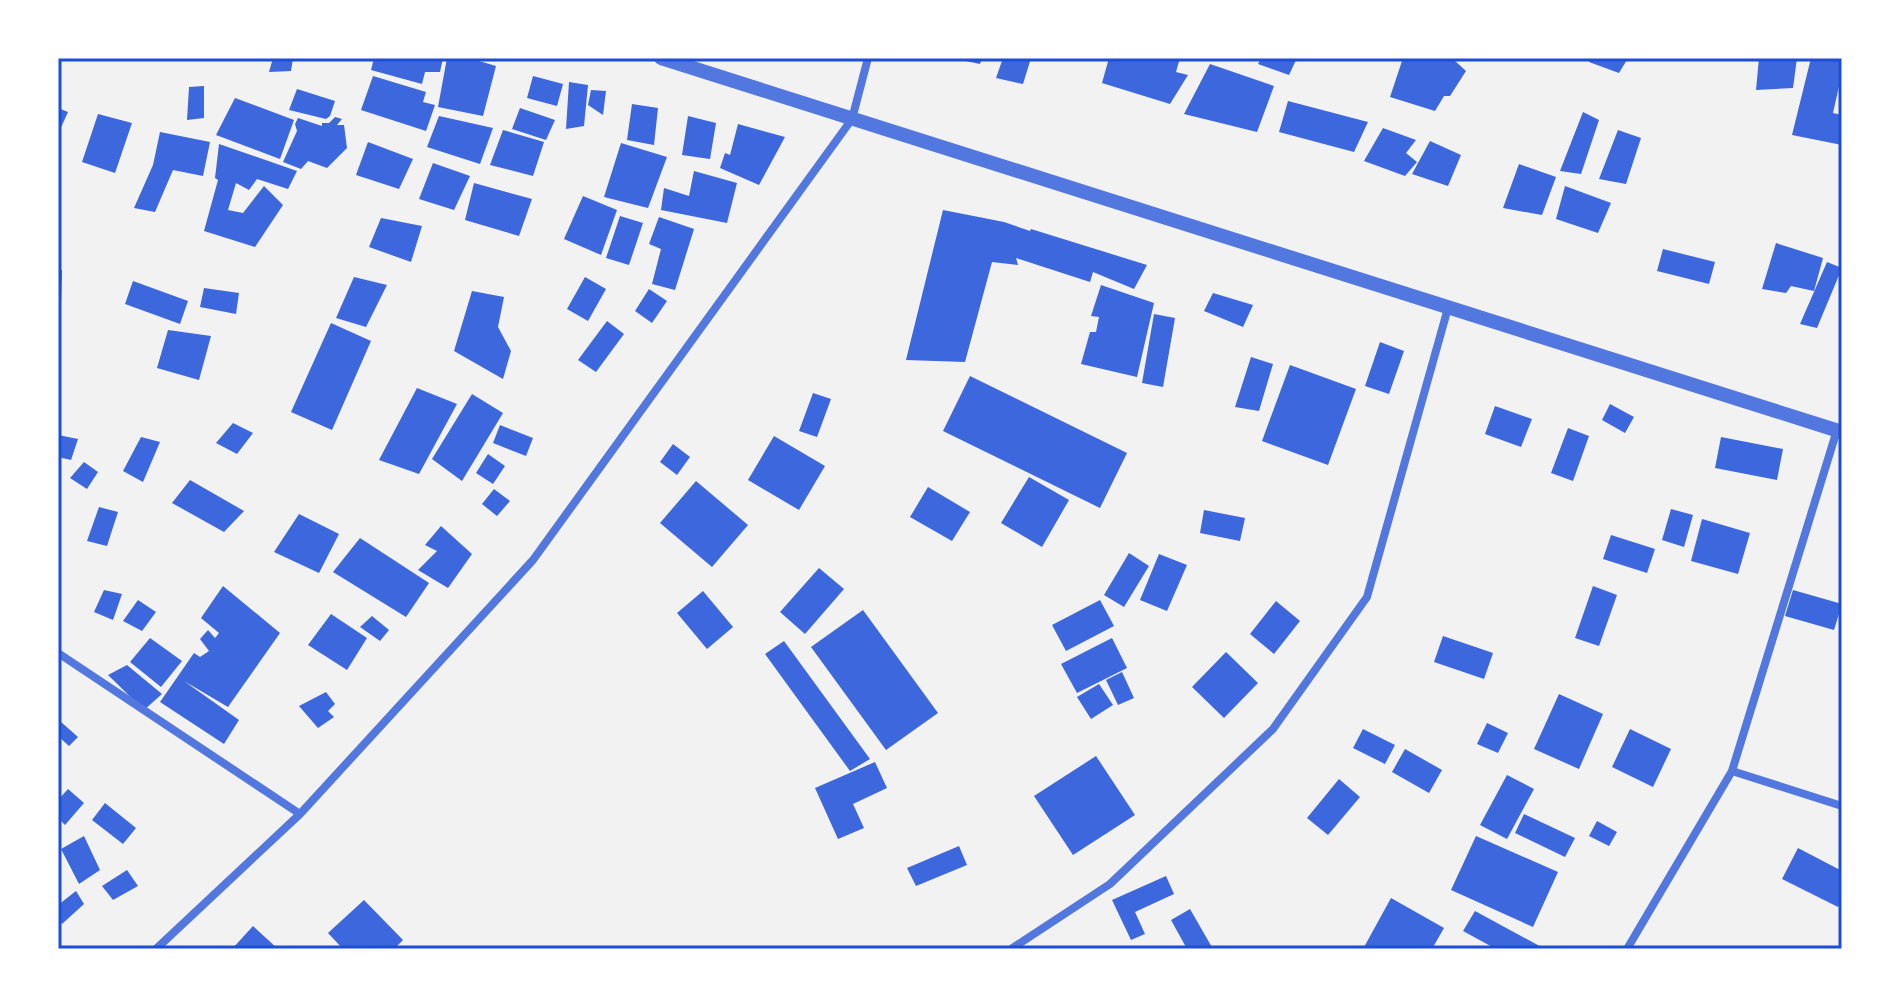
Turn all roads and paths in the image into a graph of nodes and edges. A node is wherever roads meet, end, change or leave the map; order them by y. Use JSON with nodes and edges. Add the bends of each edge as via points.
{"nodes":[{"id":1,"x":661,"y":58,"type":"edge"},
{"id":2,"x":868,"y":58,"type":"edge"},
{"id":3,"x":852,"y":119,"type":"junction"},
{"id":4,"x":1448,"y":308,"type":"junction"},
{"id":5,"x":1840,"y":431,"type":"edge"},
{"id":6,"x":58,"y":653,"type":"edge"},
{"id":7,"x":1732,"y":771,"type":"junction"},
{"id":8,"x":1842,"y":806,"type":"edge"},
{"id":9,"x":300,"y":814,"type":"junction"},
{"id":10,"x":156,"y":949,"type":"edge"},
{"id":11,"x":1011,"y":949,"type":"edge"},
{"id":12,"x":1627,"y":949,"type":"edge"}],
"edges":[{"from":1,"to":3,"type":"street"},
{"from":2,"to":3,"type":"street"},
{"from":3,"to":4,"type":"street"},
{"from":3,"to":9,"type":"street","via":[[533,560]]},
{"from":4,"to":5,"type":"street"},
{"from":4,"to":11,"type":"street","via":[[1367,597],[1273,729],[1110,884]]},
{"from":5,"to":7,"type":"street"},
{"from":6,"to":9,"type":"street"},
{"from":7,"to":8,"type":"street"},
{"from":7,"to":12,"type":"street"},
{"from":9,"to":10,"type":"street"}]}
